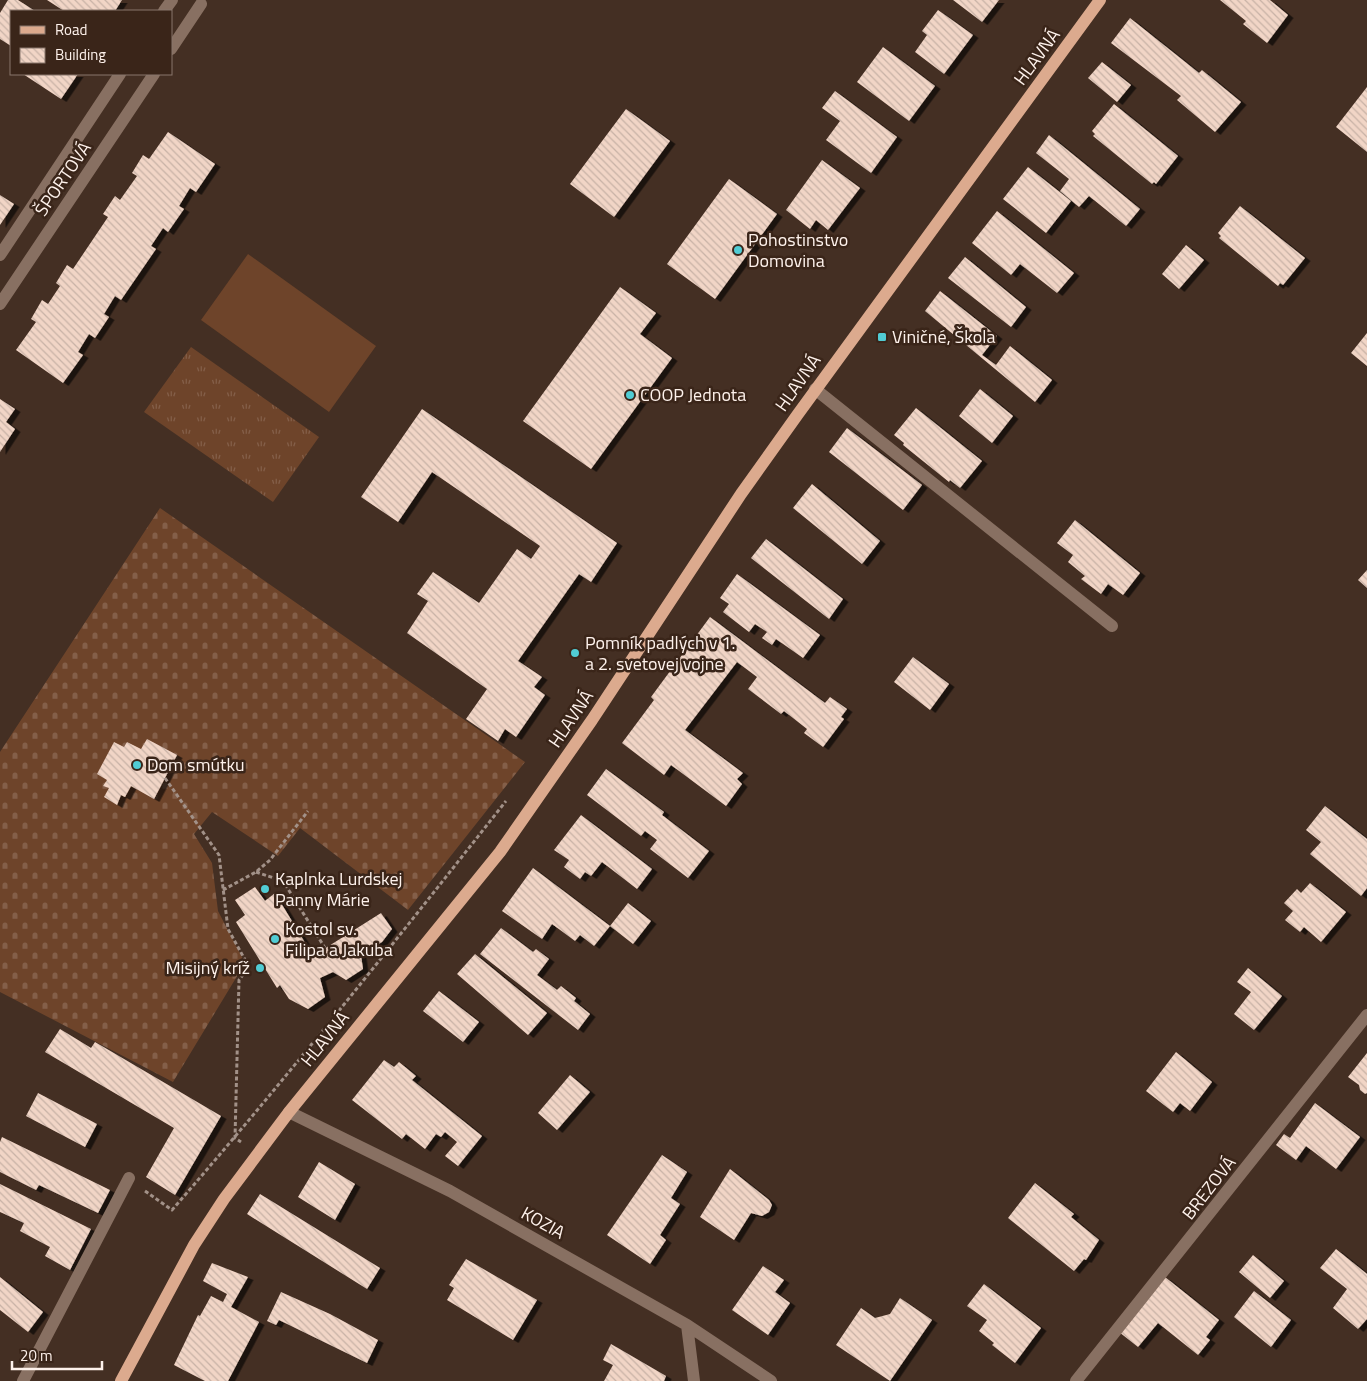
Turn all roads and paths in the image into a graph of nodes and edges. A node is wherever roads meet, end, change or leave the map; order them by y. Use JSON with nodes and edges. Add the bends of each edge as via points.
{"nodes":[{"id":1,"x":1100,"y":0,"type":"edge"},
{"id":2,"x":201,"y":4,"type":"dead end"},
{"id":3,"x":172,"y":48,"type":"edge"},
{"id":4,"x":119,"y":75,"type":"edge"},
{"id":5,"x":153,"y":75,"type":"edge"},
{"id":6,"x":0,"y":255,"type":"edge"},
{"id":7,"x":0,"y":304,"type":"edge"},
{"id":8,"x":815,"y":389,"type":"junction"},
{"id":9,"x":1112,"y":626,"type":"dead end"},
{"id":10,"x":165,"y":778,"type":"dead end"},
{"id":11,"x":508,"y":798,"type":"dead end"},
{"id":12,"x":308,"y":812,"type":"dead end"},
{"id":13,"x":256,"y":872,"type":"junction"},
{"id":14,"x":224,"y":890,"type":"junction"},
{"id":15,"x":325,"y":948,"type":"dead end"},
{"id":16,"x":1367,"y":1015,"type":"edge"},
{"id":17,"x":289,"y":1112,"type":"junction"},
{"id":18,"x":235,"y":1138,"type":"junction"},
{"id":19,"x":257,"y":1155,"type":"junction"},
{"id":20,"x":129,"y":1178,"type":"joint"},
{"id":21,"x":687,"y":1325,"type":"junction"},
{"id":22,"x":23,"y":1381,"type":"edge"},
{"id":23,"x":120,"y":1381,"type":"edge"},
{"id":24,"x":694,"y":1381,"type":"edge"},
{"id":25,"x":771,"y":1381,"type":"edge"},
{"id":26,"x":1076,"y":1381,"type":"edge"}],
"edges":[{"from":1,"to":8,"type":"main road","name":"HLAVNÁ"},
{"from":2,"to":3,"type":"street"},
{"from":4,"to":6,"type":"street"},
{"from":5,"to":7,"type":"street","name":"ŠPORTOVÁ"},
{"from":8,"to":9,"type":"street"},
{"from":8,"to":17,"type":"main road","name":"HLAVNÁ","via":[[500,852]]},
{"from":10,"to":14,"type":"path","via":[[219,855]]},
{"from":11,"to":18,"type":"path"},
{"from":12,"to":13,"type":"path","via":[[270,860]]},
{"from":13,"to":14,"type":"path"},
{"from":13,"to":15,"type":"path","via":[[283,882]]},
{"from":14,"to":18,"type":"path","via":[[228,929],[249,967],[240,980]]},
{"from":16,"to":26,"type":"street","name":"BREZOVÁ"},
{"from":17,"to":19,"type":"main road","name":"HLAVNÁ"},
{"from":17,"to":21,"type":"street","name":"KOZIA","via":[[450,1191]]},
{"from":18,"to":19,"type":"path"},
{"from":18,"to":20,"type":"path","via":[[172,1210]]},
{"from":19,"to":23,"type":"main road","name":"HLAVNÁ","via":[[194,1245]]},
{"from":20,"to":22,"type":"street"},
{"from":21,"to":24,"type":"street"},
{"from":21,"to":25,"type":"street","name":"KOZIA"}]}
